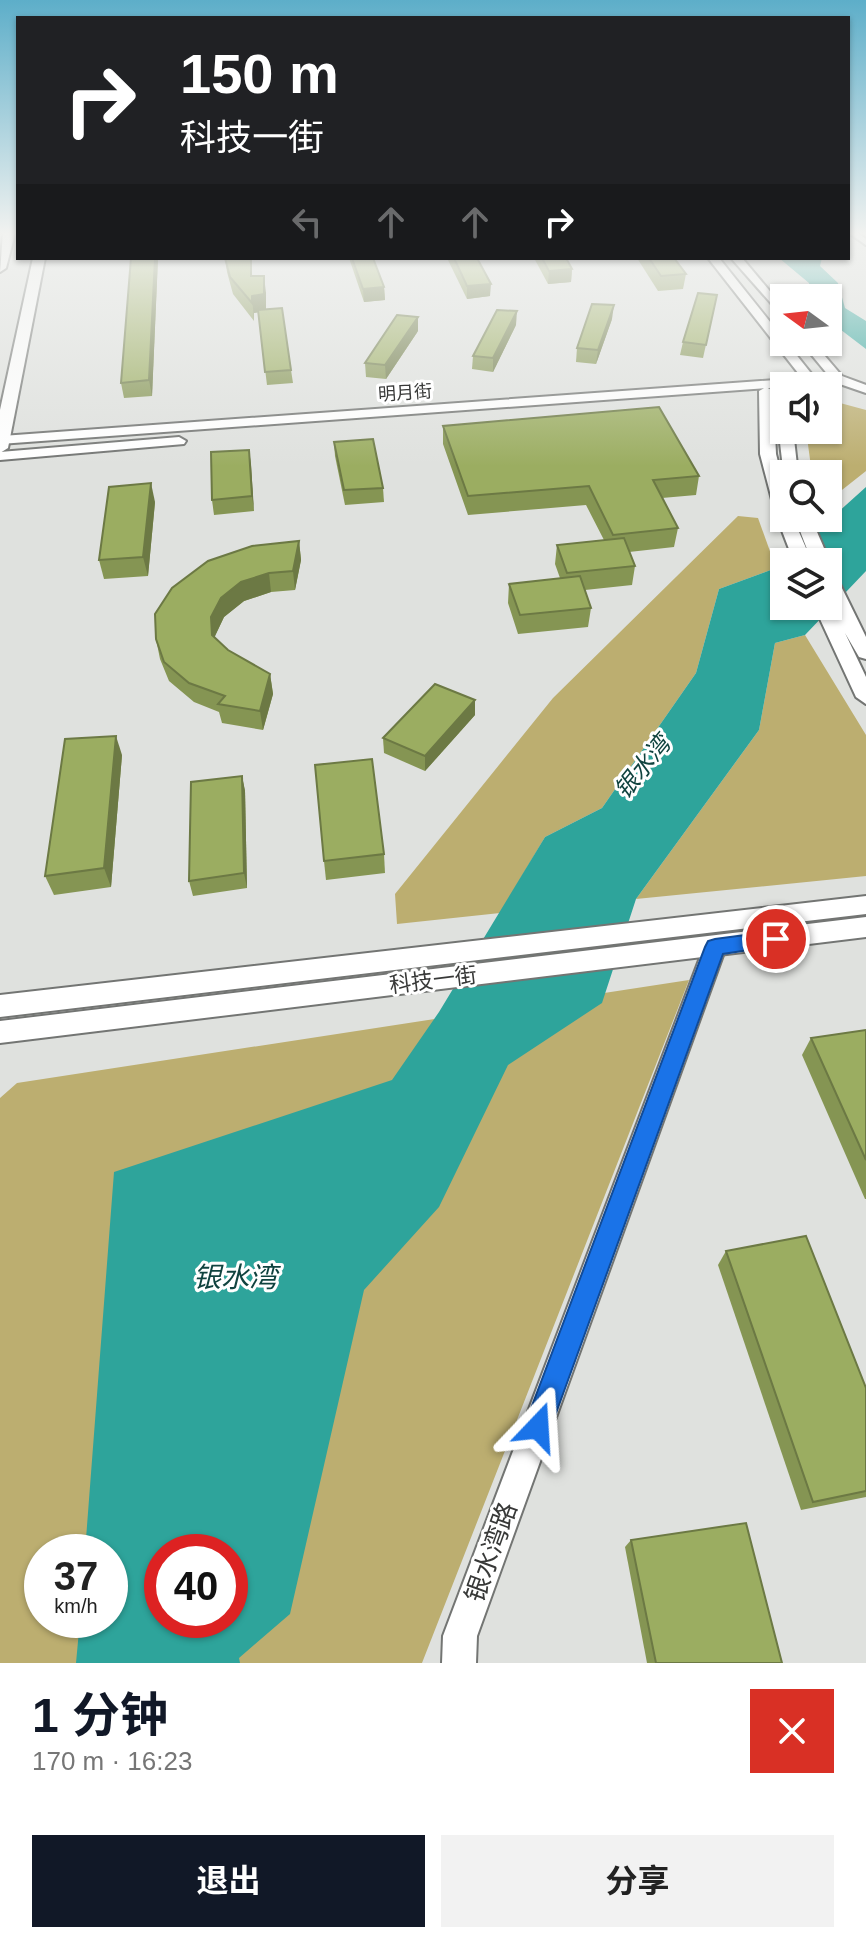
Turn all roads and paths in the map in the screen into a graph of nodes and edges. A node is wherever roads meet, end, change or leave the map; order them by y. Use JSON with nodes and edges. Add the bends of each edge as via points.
{"nodes":[{"id":1,"x":28,"y":311,"type":"edge"},
{"id":2,"x":760,"y":311,"type":"edge"},
{"id":3,"x":815,"y":372,"type":"edge"},
{"id":4,"x":842,"y":385,"type":"edge"},
{"id":5,"x":770,"y":387,"type":"edge"},
{"id":6,"x":866,"y":389,"type":"edge"},
{"id":7,"x":770,"y":390,"type":"edge"},
{"id":8,"x":842,"y":390,"type":"edge"},
{"id":9,"x":866,"y":400,"type":"edge"},
{"id":10,"x":0,"y":446,"type":"edge"},
{"id":11,"x":837,"y":620,"type":"joint"},
{"id":12,"x":866,"y":653,"type":"edge"},
{"id":13,"x":866,"y":697,"type":"edge"},
{"id":14,"x":866,"y":905,"type":"edge"},
{"id":15,"x":866,"y":927,"type":"edge"},
{"id":16,"x":709,"y":940,"type":"junction"},
{"id":17,"x":379,"y":974,"type":"junction"},
{"id":18,"x":0,"y":1006,"type":"edge"},
{"id":19,"x":0,"y":1032,"type":"edge"},
{"id":20,"x":459,"y":1663,"type":"edge"}],
"edges":[{"from":1,"to":10,"type":"main road"},
{"from":2,"to":3,"type":"street"},
{"from":4,"to":6,"type":"street"},
{"from":5,"to":10,"type":"street","name":"明月街"},
{"from":7,"to":10,"type":"street","name":"明月街"},
{"from":8,"to":9,"type":"street"},
{"from":11,"to":12,"type":"main road"},
{"from":11,"to":13,"type":"main road"},
{"from":14,"to":16,"type":"main road","name":"科技一街"},
{"from":15,"to":16,"type":"main road","name":"科技一街"},
{"from":16,"to":17,"type":"main road","name":"科技一街"},
{"from":16,"to":20,"type":"street","name":"银水湾路","via":[[460,1636]]},
{"from":17,"to":18,"type":"main road","name":"科技一街"},
{"from":17,"to":19,"type":"main road","name":"科技一街"}]}
